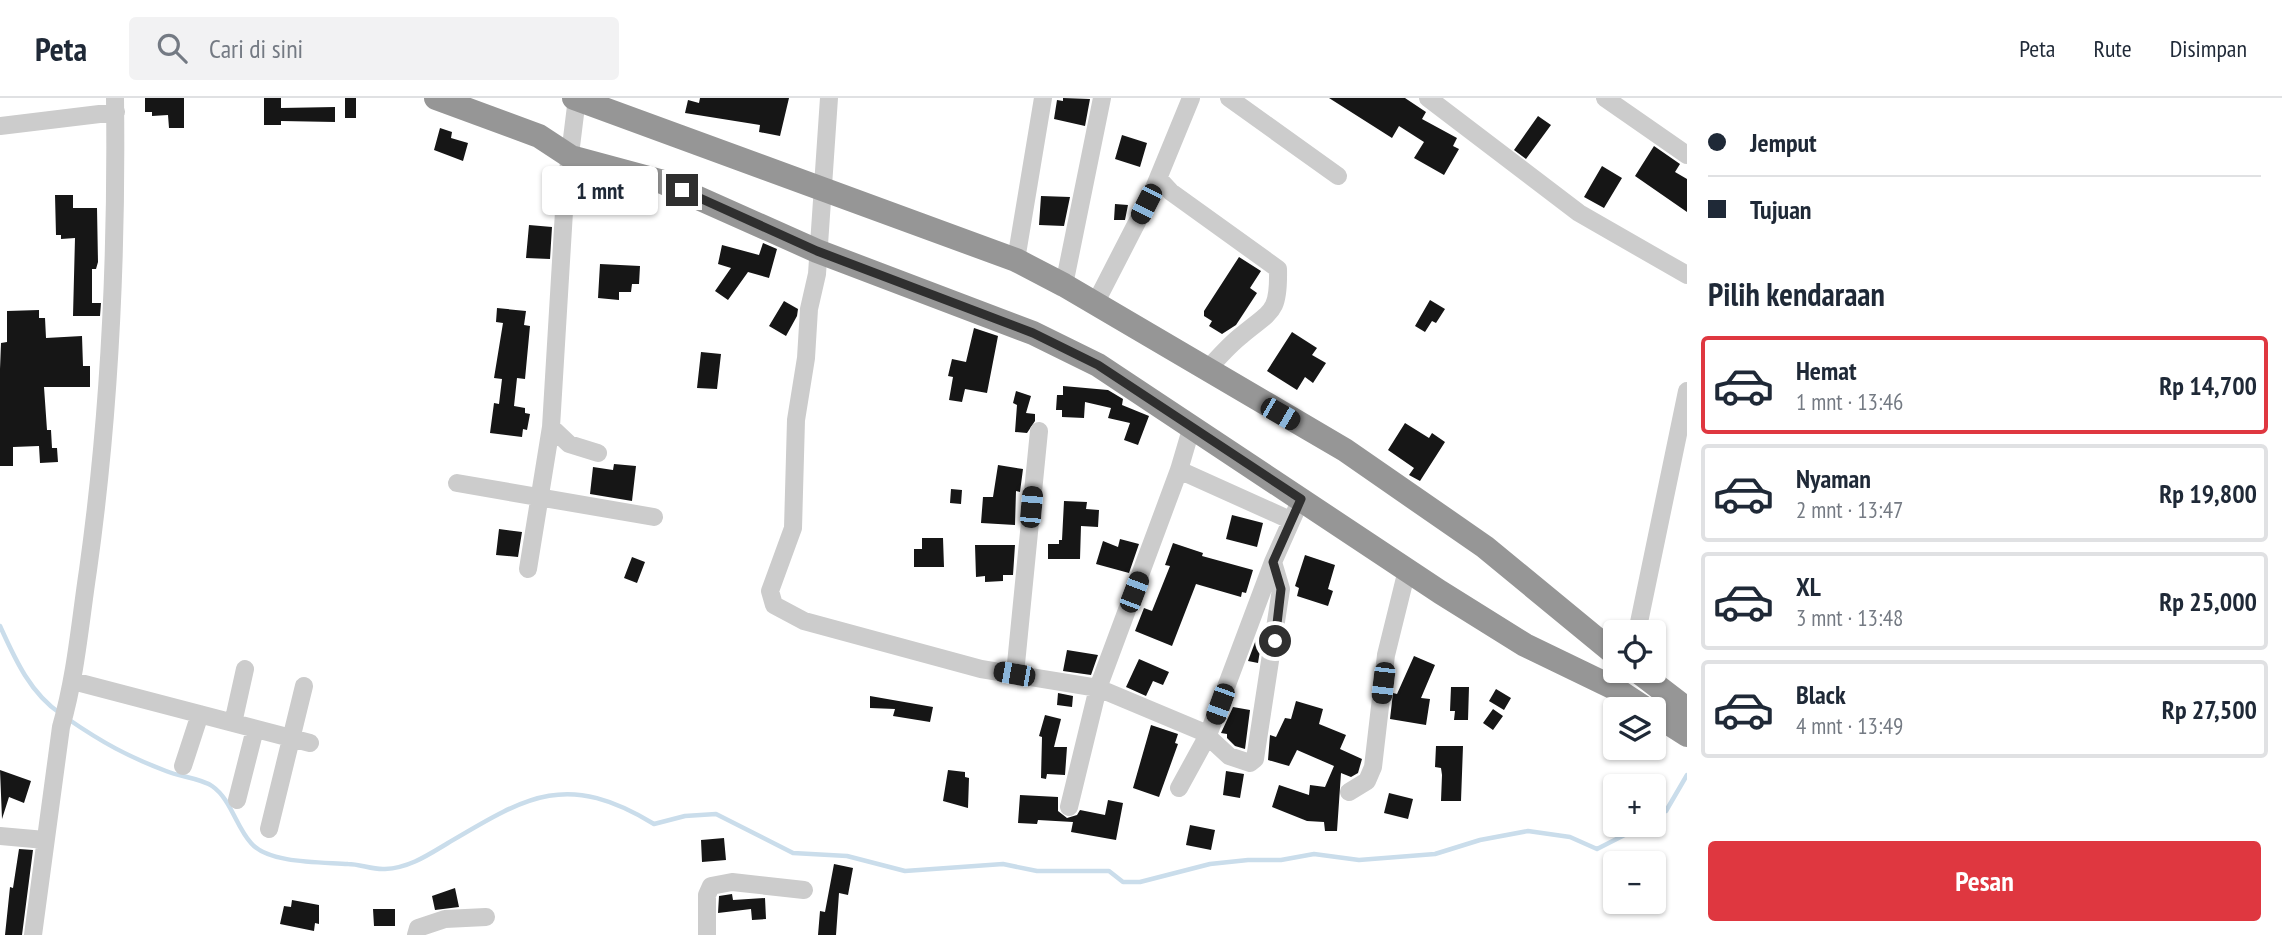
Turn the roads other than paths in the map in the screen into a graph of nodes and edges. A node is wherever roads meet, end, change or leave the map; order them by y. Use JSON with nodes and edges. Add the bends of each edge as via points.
{"nodes":[{"id":1,"x":436,"y":98,"type":"edge"},
{"id":2,"x":576,"y":98,"type":"edge"},
{"id":3,"x":830,"y":98,"type":"edge"},
{"id":4,"x":1043,"y":98,"type":"edge"},
{"id":5,"x":1102,"y":98,"type":"edge"},
{"id":6,"x":1191,"y":98,"type":"edge"},
{"id":7,"x":1229,"y":98,"type":"edge"},
{"id":8,"x":1428,"y":98,"type":"edge"},
{"id":9,"x":1605,"y":98,"type":"edge"},
{"id":10,"x":115,"y":105,"type":"edge"},
{"id":11,"x":0,"y":126,"type":"edge"},
{"id":12,"x":1687,"y":155,"type":"edge"},
{"id":13,"x":571,"y":157,"type":"junction"},
{"id":14,"x":1338,"y":176,"type":"dead end"},
{"id":15,"x":1159,"y":179,"type":"junction"},
{"id":16,"x":823,"y":187,"type":"junction"},
{"id":17,"x":817,"y":251,"type":"junction"},
{"id":18,"x":1016,"y":260,"type":"junction"},
{"id":19,"x":1687,"y":275,"type":"edge"},
{"id":20,"x":1065,"y":285,"type":"junction"},
{"id":21,"x":1095,"y":304,"type":"junction"},
{"id":22,"x":1207,"y":370,"type":"junction"},
{"id":23,"x":1687,"y":391,"type":"edge"},
{"id":24,"x":1192,"y":426,"type":"junction"},
{"id":25,"x":551,"y":427,"type":"junction"},
{"id":26,"x":1039,"y":431,"type":"dead end"},
{"id":27,"x":598,"y":453,"type":"dead end"},
{"id":28,"x":1180,"y":470,"type":"junction"},
{"id":29,"x":457,"y":483,"type":"dead end"},
{"id":30,"x":540,"y":497,"type":"junction"},
{"id":31,"x":1296,"y":510,"type":"junction"},
{"id":32,"x":653,"y":517,"type":"dead end"},
{"id":33,"x":1273,"y":562,"type":"junction"},
{"id":34,"x":527,"y":569,"type":"dead end"},
{"id":35,"x":1407,"y":570,"type":"junction"},
{"id":36,"x":1639,"y":620,"type":"edge"},
{"id":37,"x":1603,"y":644,"type":"edge"},
{"id":38,"x":1603,"y":653,"type":"edge"},
{"id":39,"x":245,"y":669,"type":"dead end"},
{"id":40,"x":1580,"y":673,"type":"junction"},
{"id":41,"x":1014,"y":674,"type":"junction"},
{"id":42,"x":304,"y":686,"type":"dead end"},
{"id":43,"x":71,"y":688,"type":"junction"},
{"id":44,"x":1098,"y":688,"type":"junction"},
{"id":45,"x":1634,"y":697,"type":"edge"},
{"id":46,"x":1666,"y":712,"type":"edge"},
{"id":47,"x":200,"y":714,"type":"junction"},
{"id":48,"x":233,"y":723,"type":"junction"},
{"id":49,"x":255,"y":729,"type":"junction"},
{"id":50,"x":1208,"y":735,"type":"junction"},
{"id":51,"x":1687,"y":736,"type":"edge"},
{"id":52,"x":301,"y":741,"type":"junction"},
{"id":53,"x":183,"y":766,"type":"dead end"},
{"id":54,"x":1179,"y":788,"type":"dead end"},
{"id":55,"x":1349,"y":792,"type":"dead end"},
{"id":56,"x":237,"y":800,"type":"dead end"},
{"id":57,"x":1069,"y":807,"type":"dead end"},
{"id":58,"x":269,"y":829,"type":"dead end"},
{"id":59,"x":0,"y":835,"type":"edge"},
{"id":60,"x":45,"y":841,"type":"junction"},
{"id":61,"x":804,"y":890,"type":"dead end"},
{"id":62,"x":486,"y":917,"type":"dead end"},
{"id":63,"x":33,"y":935,"type":"edge"},
{"id":64,"x":416,"y":935,"type":"edge"},
{"id":65,"x":707,"y":935,"type":"edge"}],
"edges":[{"from":1,"to":13,"type":"highway","via":[[539,136]]},
{"from":2,"to":13,"type":"street"},
{"from":2,"to":16,"type":"highway"},
{"from":3,"to":16,"type":"street"},
{"from":4,"to":18,"type":"street"},
{"from":5,"to":20,"type":"street"},
{"from":6,"to":15,"type":"street"},
{"from":7,"to":14,"type":"street"},
{"from":8,"to":19,"type":"street","via":[[1579,212]]},
{"from":9,"to":12,"type":"street"},
{"from":10,"to":11,"type":"street"},
{"from":10,"to":43,"type":"street","via":[[114,274],[104,451]]},
{"from":13,"to":17,"type":"highway","via":[[660,181]]},
{"from":13,"to":25,"type":"street"},
{"from":15,"to":21,"type":"street"},
{"from":15,"to":22,"type":"street","via":[[1278,269],[1272,313]]},
{"from":16,"to":17,"type":"street"},
{"from":16,"to":18,"type":"highway"},
{"from":17,"to":24,"type":"highway","via":[[1033,333],[1098,365]]},
{"from":17,"to":41,"type":"street","via":[[796,420],[793,528],[770,591],[774,605],[804,621]]},
{"from":18,"to":20,"type":"highway"},
{"from":20,"to":21,"type":"highway"},
{"from":21,"to":22,"type":"highway"},
{"from":22,"to":37,"type":"highway","via":[[1345,450],[1453,525]]},
{"from":23,"to":36,"type":"street"},
{"from":24,"to":28,"type":"street"},
{"from":24,"to":31,"type":"highway"},
{"from":25,"to":27,"type":"street","via":[[569,444]]},
{"from":25,"to":30,"type":"street"},
{"from":26,"to":41,"type":"street"},
{"from":28,"to":31,"type":"street"},
{"from":28,"to":44,"type":"street"},
{"from":29,"to":30,"type":"street"},
{"from":30,"to":32,"type":"street"},
{"from":30,"to":34,"type":"street"},
{"from":31,"to":33,"type":"street"},
{"from":31,"to":35,"type":"highway"},
{"from":33,"to":50,"type":"street"},
{"from":33,"to":50,"type":"street","via":[[1281,589],[1255,760],[1237,761]]},
{"from":35,"to":40,"type":"highway","via":[[1525,645]]},
{"from":35,"to":55,"type":"street","via":[[1387,655],[1373,766],[1367,781]]},
{"from":38,"to":40,"type":"highway"},
{"from":39,"to":48,"type":"street"},
{"from":40,"to":45,"type":"highway"},
{"from":41,"to":44,"type":"street"},
{"from":42,"to":52,"type":"street"},
{"from":43,"to":47,"type":"street"},
{"from":43,"to":60,"type":"street"},
{"from":44,"to":50,"type":"street"},
{"from":44,"to":57,"type":"street"},
{"from":46,"to":51,"type":"highway"},
{"from":47,"to":48,"type":"street"},
{"from":47,"to":53,"type":"street"},
{"from":48,"to":49,"type":"street"},
{"from":49,"to":52,"type":"street"},
{"from":49,"to":56,"type":"street"},
{"from":50,"to":54,"type":"street"},
{"from":52,"to":58,"type":"street"},
{"from":59,"to":60,"type":"street"},
{"from":60,"to":63,"type":"street"},
{"from":61,"to":65,"type":"street","via":[[732,882],[711,886]]},
{"from":62,"to":64,"type":"street","via":[[437,921],[418,928]]}]}
